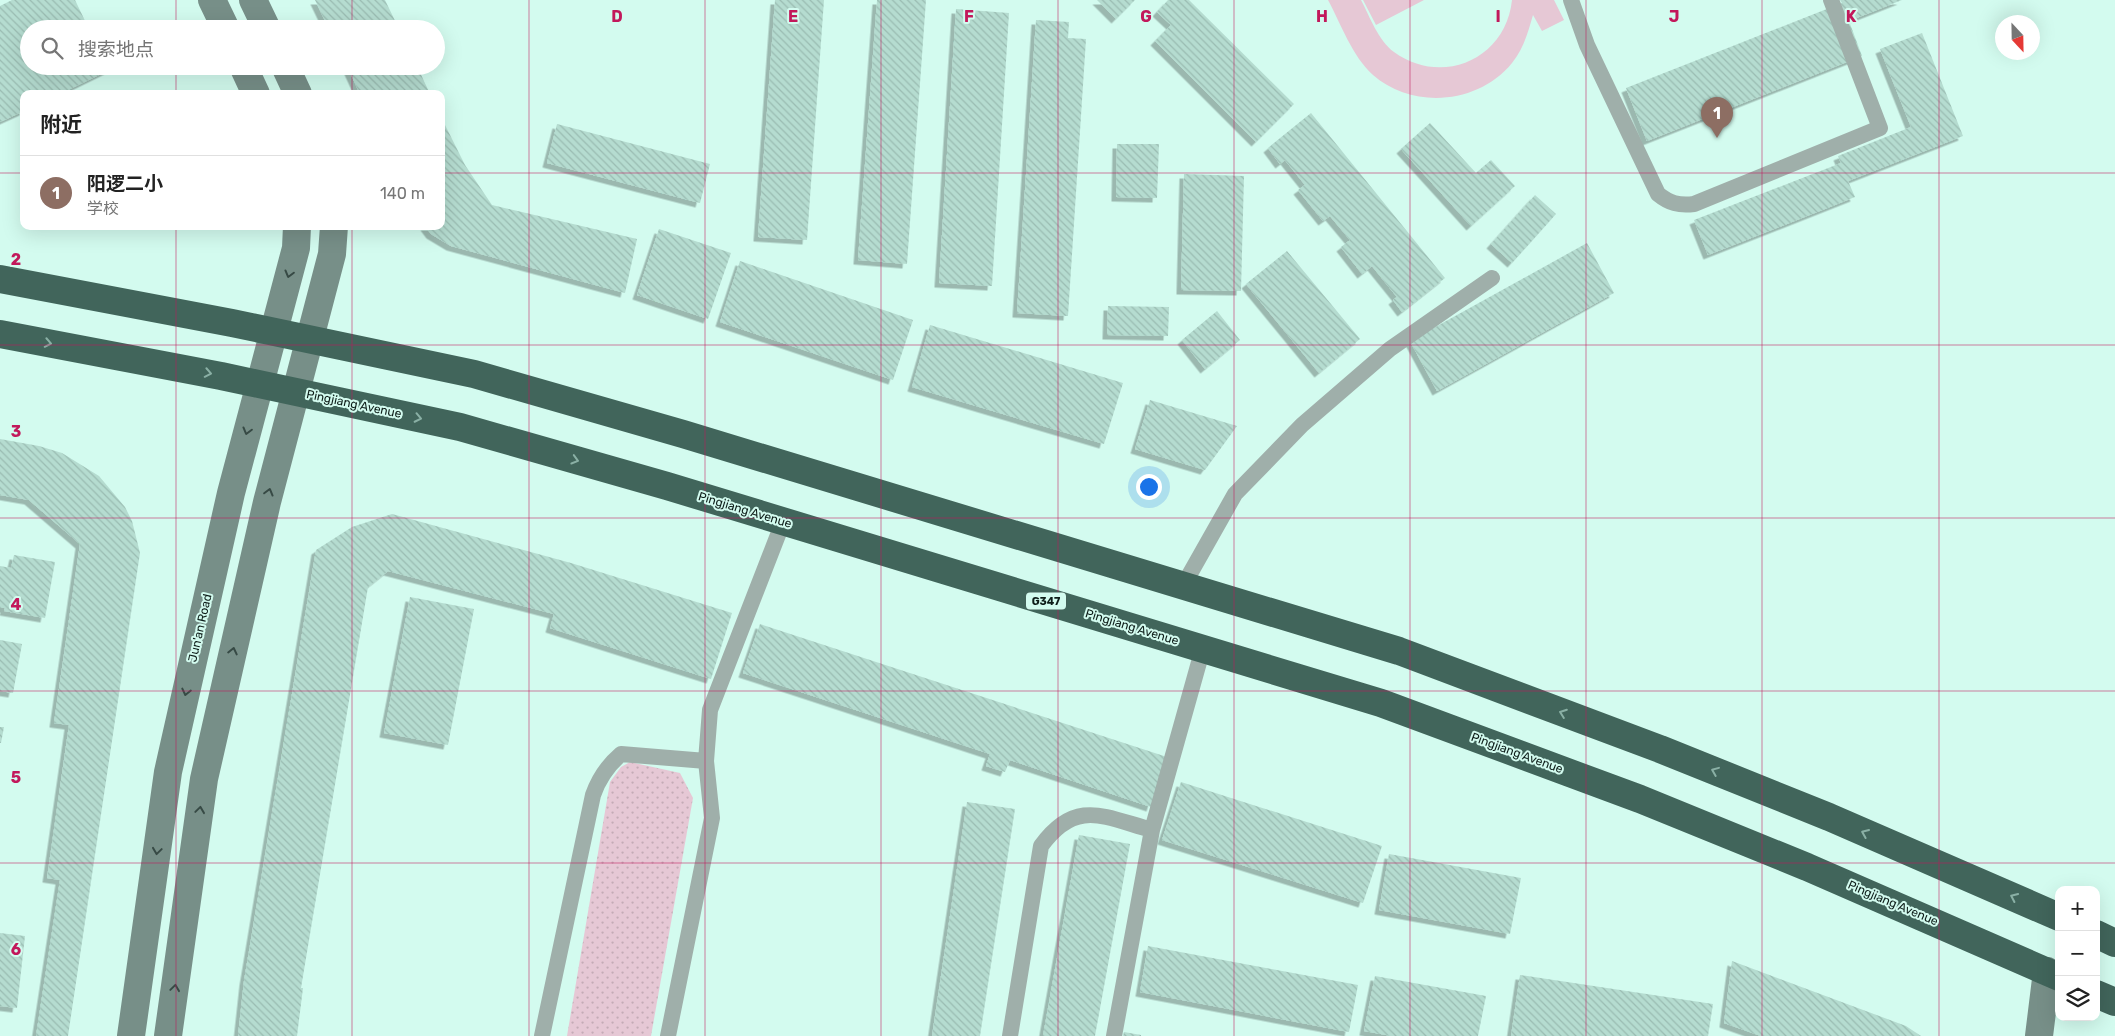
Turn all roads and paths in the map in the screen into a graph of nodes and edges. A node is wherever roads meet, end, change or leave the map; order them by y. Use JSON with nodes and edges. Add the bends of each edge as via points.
{"nodes":[{"id":1,"x":212,"y":0,"type":"edge"},
{"id":2,"x":253,"y":0,"type":"edge"},
{"id":3,"x":1571,"y":0,"type":"edge"},
{"id":4,"x":1831,"y":0,"type":"edge"},
{"id":5,"x":222,"y":20,"type":"edge"},
{"id":6,"x":263,"y":20,"type":"edge"},
{"id":7,"x":247,"y":75,"type":"edge"},
{"id":8,"x":289,"y":75,"type":"edge"},
{"id":9,"x":254,"y":90,"type":"edge"},
{"id":10,"x":296,"y":90,"type":"edge"},
{"id":11,"x":297,"y":230,"type":"edge"},
{"id":12,"x":334,"y":230,"type":"edge"},
{"id":13,"x":1492,"y":278,"type":"dead end"},
{"id":14,"x":0,"y":279,"type":"edge"},
{"id":15,"x":274,"y":332,"type":"junction"},
{"id":16,"x":0,"y":334,"type":"edge"},
{"id":17,"x":310,"y":339,"type":"junction"},
{"id":18,"x":260,"y":384,"type":"junction"},
{"id":19,"x":296,"y":392,"type":"junction"},
{"id":20,"x":783,"y":522,"type":"junction"},
{"id":21,"x":1183,"y":586,"type":"junction"},
{"id":22,"x":1203,"y":648,"type":"junction"},
{"id":23,"x":706,"y":760,"type":"junction"},
{"id":24,"x":1152,"y":830,"type":"junction"},
{"id":25,"x":2055,"y":915,"type":"edge"},
{"id":26,"x":2100,"y":936,"type":"edge"},
{"id":27,"x":2115,"y":943,"type":"edge"},
{"id":28,"x":2053,"y":974,"type":"edge"},
{"id":29,"x":2100,"y":996,"type":"edge"},
{"id":30,"x":2115,"y":1002,"type":"edge"},
{"id":31,"x":131,"y":1036,"type":"edge"},
{"id":32,"x":168,"y":1036,"type":"edge"},
{"id":33,"x":542,"y":1036,"type":"edge"},
{"id":34,"x":668,"y":1036,"type":"edge"},
{"id":35,"x":1010,"y":1036,"type":"edge"},
{"id":36,"x":1114,"y":1036,"type":"edge"},
{"id":37,"x":2039,"y":1036,"type":"edge"}],
"edges":[{"from":1,"to":5,"type":"street"},
{"from":2,"to":6,"type":"street"},
{"from":3,"to":4,"type":"lane","via":[[1587,45],[1658,194],[1684,205],[1694,204],[1880,128]]},
{"from":7,"to":9,"type":"street"},
{"from":8,"to":10,"type":"street"},
{"from":11,"to":15,"type":"street","name":"Jun'an Road","one_way":true,"via":[[296,248]]},
{"from":12,"to":17,"type":"street","via":[[332,254]]},
{"from":13,"to":21,"type":"lane","via":[[1390,349],[1302,425],[1235,494]]},
{"from":14,"to":15,"type":"highway"},
{"from":15,"to":17,"type":"highway"},
{"from":15,"to":18,"type":"street","name":"Jun'an Road"},
{"from":16,"to":18,"type":"highway","name":"Pingjiang Avenue","number":"G347","one_way":true},
{"from":17,"to":19,"type":"street"},
{"from":17,"to":21,"type":"highway","via":[[474,374]]},
{"from":18,"to":19,"type":"highway","name":"Pingjiang Avenue","number":"G347"},
{"from":18,"to":31,"type":"street","name":"Jun'an Road","one_way":true,"via":[[230,493],[168,772]]},
{"from":19,"to":20,"type":"highway","name":"Pingjiang Avenue","number":"G347","one_way":true,"via":[[460,426]]},
{"from":32,"to":19,"type":"street","one_way":true,"via":[[204,779],[267,502]]},
{"from":20,"to":22,"type":"highway","name":"Pingjiang Avenue","number":"G347"},
{"from":20,"to":23,"type":"lane","via":[[710,710]]},
{"from":25,"to":21,"type":"highway","one_way":true,"via":[[1660,748],[1399,651]]},
{"from":22,"to":24,"type":"lane"},
{"from":22,"to":28,"type":"highway","name":"Pingjiang Avenue","number":"G347","via":[[1381,703],[1640,799],[1807,867]]},
{"from":23,"to":33,"type":"lane","via":[[621,754],[599,779],[592,795]]},
{"from":23,"to":34,"type":"lane","via":[[712,818]]},
{"from":24,"to":35,"type":"lane","via":[[1089,813],[1060,825],[1041,846]]},
{"from":24,"to":36,"type":"lane"},
{"from":26,"to":27,"type":"highway"},
{"from":28,"to":37,"type":"street"},
{"from":29,"to":30,"type":"highway"}]}
